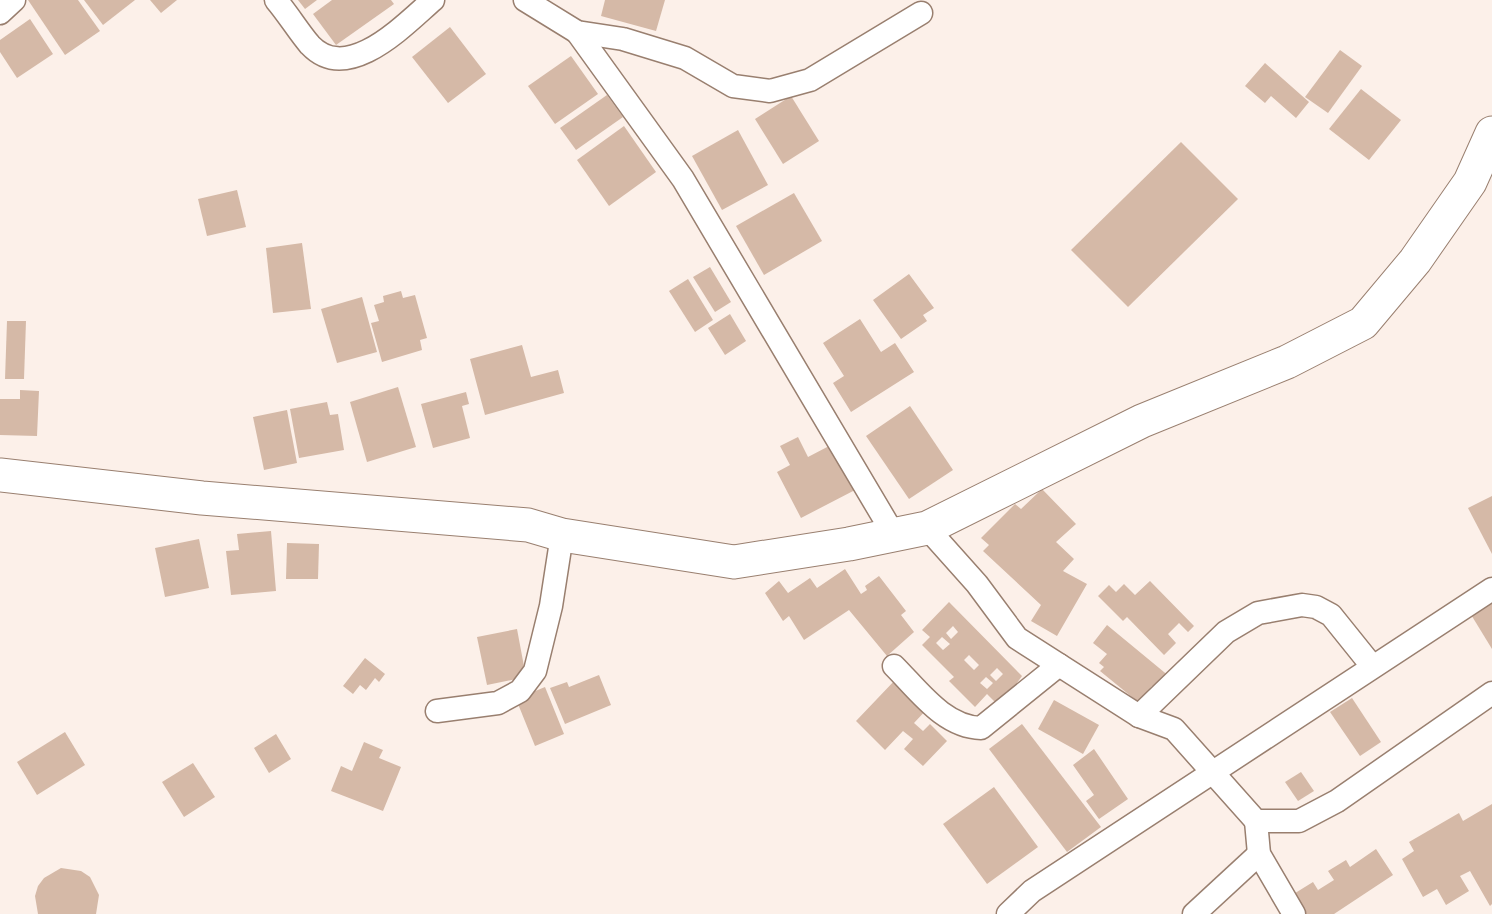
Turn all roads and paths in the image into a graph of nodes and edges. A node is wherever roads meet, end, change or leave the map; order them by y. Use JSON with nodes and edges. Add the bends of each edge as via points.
{"nodes":[{"id":1,"x":14,"y":0,"type":"edge"},
{"id":2,"x":276,"y":0,"type":"edge"},
{"id":3,"x":433,"y":0,"type":"edge"},
{"id":4,"x":525,"y":0,"type":"edge"},
{"id":5,"x":0,"y":13,"type":"edge"},
{"id":6,"x":921,"y":13,"type":"dead end"},
{"id":7,"x":577,"y":32,"type":"junction"},
{"id":8,"x":1492,"y":133,"type":"edge"},
{"id":9,"x":0,"y":475,"type":"edge"},
{"id":10,"x":927,"y":528,"type":"junction"},
{"id":11,"x":562,"y":535,"type":"junction"},
{"id":12,"x":894,"y":535,"type":"junction"},
{"id":13,"x":1492,"y":589,"type":"edge"},
{"id":14,"x":1059,"y":665,"type":"junction"},
{"id":15,"x":894,"y":666,"type":"dead end"},
{"id":16,"x":1372,"y":666,"type":"junction"},
{"id":17,"x":1492,"y":693,"type":"edge"},
{"id":18,"x":437,"y":711,"type":"dead end"},
{"id":19,"x":1138,"y":716,"type":"junction"},
{"id":20,"x":1213,"y":770,"type":"junction"},
{"id":21,"x":1256,"y":820,"type":"junction"},
{"id":22,"x":1258,"y":854,"type":"junction"},
{"id":23,"x":1008,"y":914,"type":"edge"},
{"id":24,"x":1194,"y":914,"type":"edge"},
{"id":25,"x":1294,"y":914,"type":"edge"}],
"edges":[{"from":1,"to":5,"type":"street"},
{"from":2,"to":3,"type":"street","via":[[312,46],[331,57],[346,58],[366,54]]},
{"from":4,"to":7,"type":"street"},
{"from":6,"to":7,"type":"street","via":[[810,80],[770,91],[733,86],[685,57],[623,39]]},
{"from":7,"to":12,"type":"street","via":[[683,179]]},
{"from":8,"to":10,"type":"main road","via":[[1470,182],[1415,261],[1363,322],[1287,362],[1142,421]]},
{"from":9,"to":11,"type":"main road","via":[[202,498],[528,525]]},
{"from":10,"to":12,"type":"main road"},
{"from":10,"to":14,"type":"street","via":[[977,584],[1017,638]]},
{"from":11,"to":12,"type":"main road","via":[[734,562]]},
{"from":11,"to":18,"type":"street","via":[[551,606],[534,671],[520,691],[498,703]]},
{"from":13,"to":16,"type":"street"},
{"from":14,"to":15,"type":"street","via":[[981,728],[965,727],[942,714]]},
{"from":14,"to":19,"type":"street"},
{"from":16,"to":19,"type":"street","via":[[1331,615],[1316,607],[1302,605],[1258,613],[1226,633]]},
{"from":16,"to":20,"type":"street"},
{"from":17,"to":21,"type":"street","via":[[1337,801],[1299,821]]},
{"from":19,"to":20,"type":"street","via":[[1174,729]]},
{"from":20,"to":21,"type":"street"},
{"from":20,"to":23,"type":"street","via":[[1032,891]]},
{"from":21,"to":22,"type":"street"},
{"from":22,"to":24,"type":"street"},
{"from":22,"to":25,"type":"street"}]}
